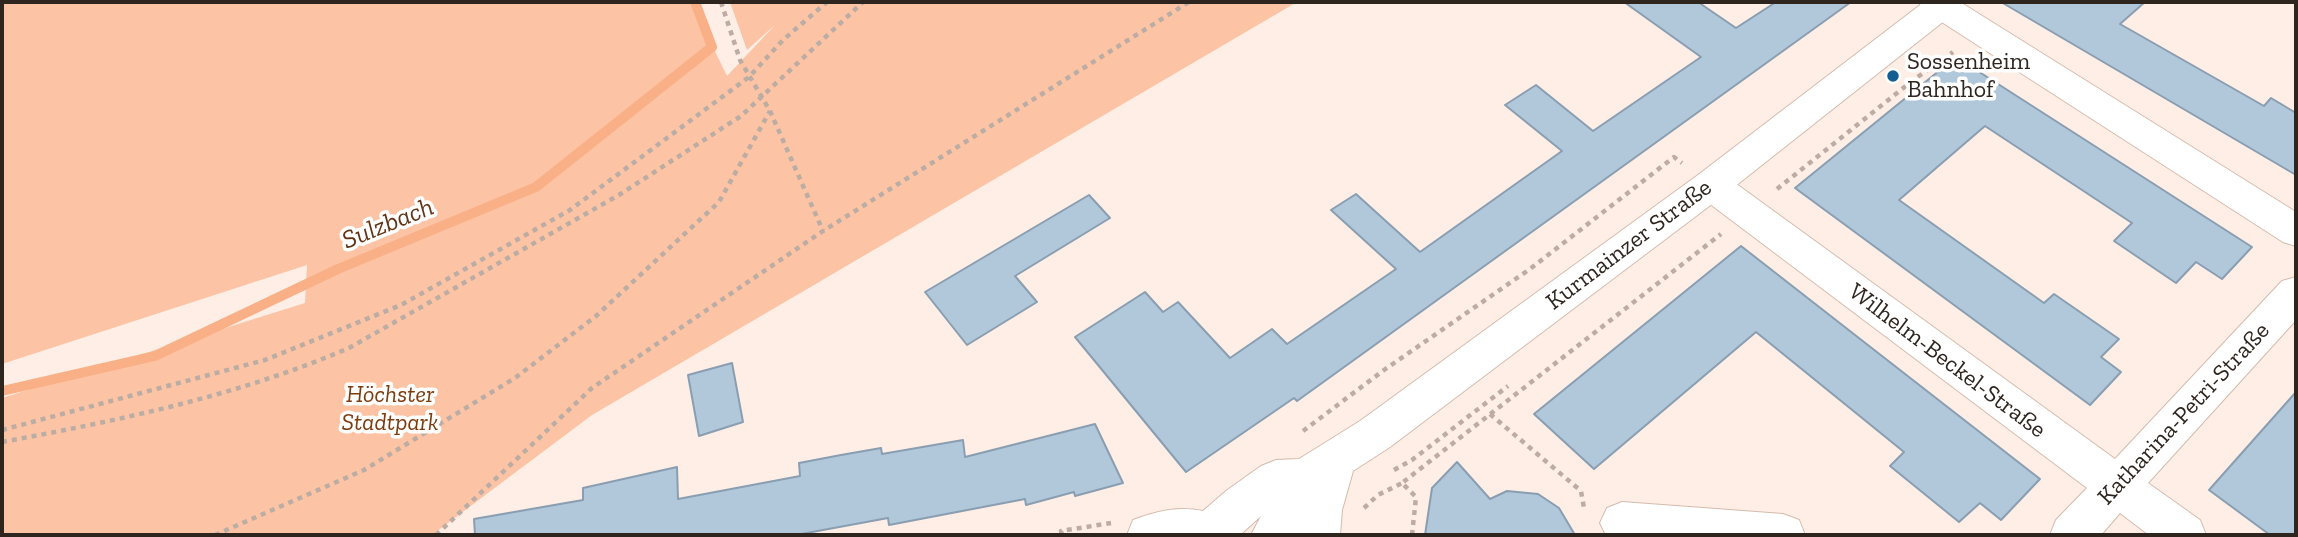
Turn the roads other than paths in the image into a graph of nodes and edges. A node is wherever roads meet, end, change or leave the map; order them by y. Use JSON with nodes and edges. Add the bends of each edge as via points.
{"nodes":[{"id":1,"x":1940,"y":3,"type":"edge"},
{"id":2,"x":1711,"y":185,"type":"junction"},
{"id":3,"x":2296,"y":231,"type":"edge"},
{"id":4,"x":2296,"y":293,"type":"edge"},
{"id":5,"x":1320,"y":469,"type":"junction"},
{"id":6,"x":2115,"y":486,"type":"junction"},
{"id":7,"x":1604,"y":521,"type":"road end"},
{"id":8,"x":1149,"y":535,"type":"edge"},
{"id":9,"x":1211,"y":535,"type":"edge"},
{"id":10,"x":1273,"y":535,"type":"edge"},
{"id":11,"x":1318,"y":535,"type":"edge"},
{"id":12,"x":1783,"y":535,"type":"edge"},
{"id":13,"x":2072,"y":535,"type":"edge"},
{"id":14,"x":2184,"y":535,"type":"edge"}],
"edges":[{"from":1,"to":2,"type":"street","name":"Kurmainzer Straße"},
{"from":1,"to":3,"type":"street"},
{"from":2,"to":5,"type":"street","name":"Kurmainzer Straße","via":[[1375,434]]},
{"from":2,"to":6,"type":"street","name":"Wilhelm-Beckel-Straße"},
{"from":4,"to":6,"type":"street","name":"Katharina-Petri-Straße"},
{"from":5,"to":9,"type":"street","name":"Kurmainzer Straße","via":[[1276,480],[1241,505]]},
{"from":5,"to":10,"type":"street"},
{"from":5,"to":11,"type":"street"},
{"from":6,"to":13,"type":"street","name":"Katharina-Petri-Straße"},
{"from":6,"to":14,"type":"street","name":"Wilhelm-Beckel-Straße"},
{"from":7,"to":12,"type":"street"},
{"from":8,"to":9,"type":"street","via":[[1190,529]]}]}
